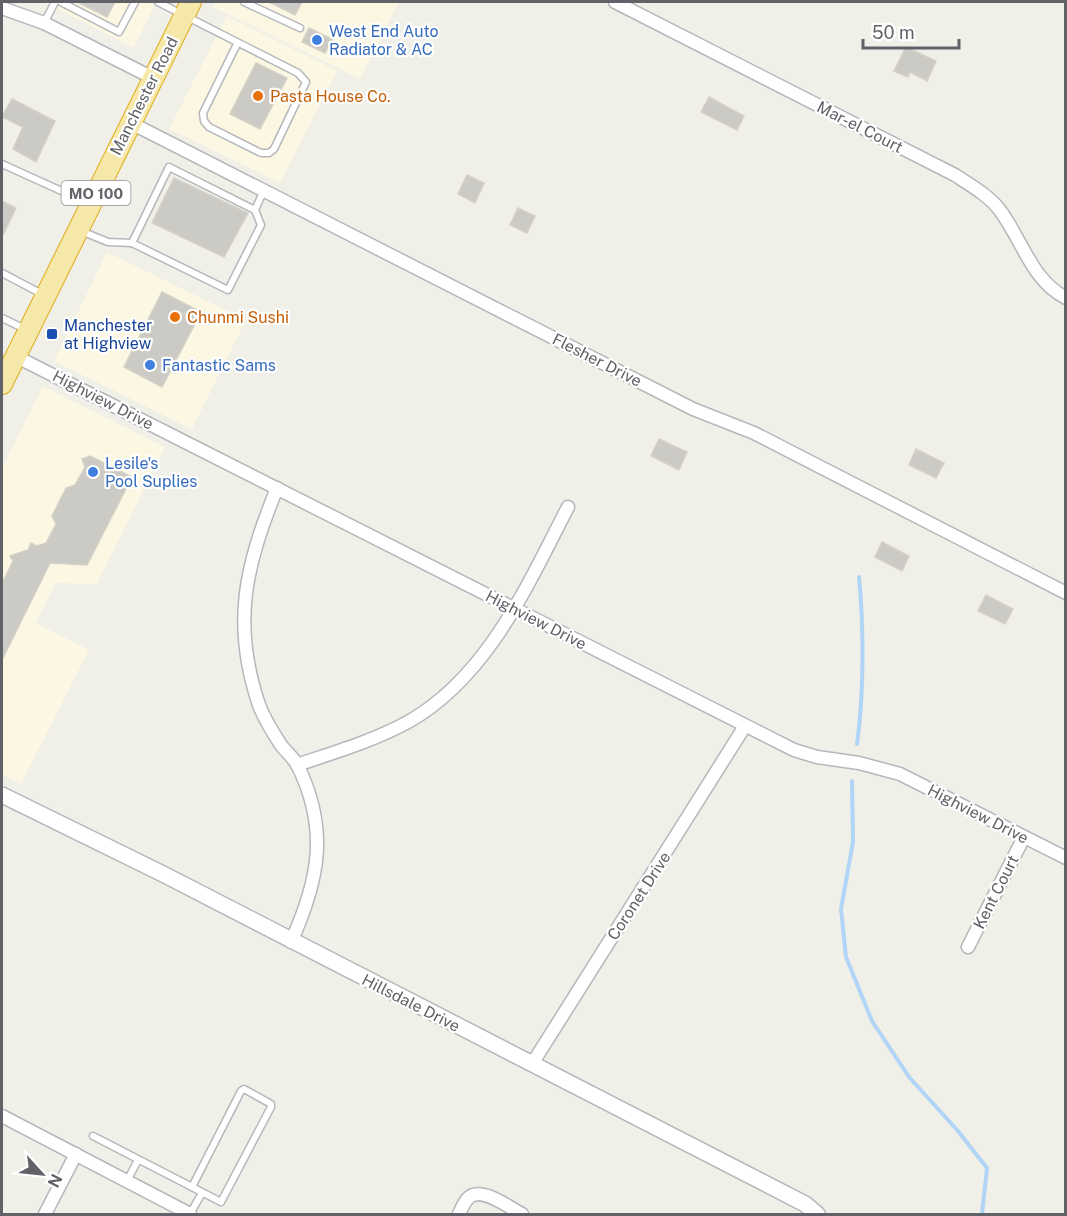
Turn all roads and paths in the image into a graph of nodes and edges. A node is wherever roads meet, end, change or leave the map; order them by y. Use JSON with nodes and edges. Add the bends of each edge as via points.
{"nodes":[{"id":1,"x":55,"y":2,"type":"edge"},
{"id":2,"x":61,"y":2,"type":"edge"},
{"id":3,"x":135,"y":2,"type":"edge"},
{"id":4,"x":158,"y":2,"type":"edge"},
{"id":5,"x":244,"y":2,"type":"edge"},
{"id":6,"x":615,"y":2,"type":"edge"},
{"id":7,"x":8,"y":6,"type":"edge"},
{"id":8,"x":188,"y":9,"type":"edge"},
{"id":9,"x":44,"y":22,"type":"junction"},
{"id":10,"x":300,"y":28,"type":"dead end"},
{"id":11,"x":237,"y":44,"type":"junction"},
{"id":12,"x":153,"y":78,"type":"junction"},
{"id":13,"x":131,"y":123,"type":"junction"},
{"id":14,"x":2,"y":164,"type":"edge"},
{"id":15,"x":264,"y":190,"type":"junction"},
{"id":16,"x":90,"y":204,"type":"junction"},
{"id":17,"x":255,"y":210,"type":"junction"},
{"id":18,"x":78,"y":230,"type":"junction"},
{"id":19,"x":132,"y":243,"type":"junction"},
{"id":20,"x":2,"y":273,"type":"edge"},
{"id":21,"x":45,"y":296,"type":"junction"},
{"id":22,"x":1065,"y":298,"type":"edge"},
{"id":23,"x":2,"y":318,"type":"edge"},
{"id":24,"x":28,"y":330,"type":"junction"},
{"id":25,"x":15,"y":356,"type":"junction"},
{"id":26,"x":2,"y":384,"type":"edge"},
{"id":27,"x":277,"y":488,"type":"junction"},
{"id":28,"x":568,"y":507,"type":"dead end"},
{"id":29,"x":1065,"y":593,"type":"edge"},
{"id":30,"x":515,"y":609,"type":"junction"},
{"id":31,"x":745,"y":726,"type":"junction"},
{"id":32,"x":297,"y":765,"type":"junction"},
{"id":33,"x":2,"y":795,"type":"edge"},
{"id":34,"x":1024,"y":837,"type":"junction"},
{"id":35,"x":1065,"y":858,"type":"edge"},
{"id":36,"x":291,"y":942,"type":"junction"},
{"id":37,"x":968,"y":947,"type":"dead end"},
{"id":38,"x":532,"y":1064,"type":"junction"},
{"id":39,"x":2,"y":1116,"type":"edge"},
{"id":40,"x":93,"y":1136,"type":"dead end"},
{"id":41,"x":76,"y":1154,"type":"junction"},
{"id":42,"x":138,"y":1160,"type":"junction"},
{"id":43,"x":126,"y":1181,"type":"junction"},
{"id":44,"x":192,"y":1187,"type":"junction"},
{"id":45,"x":202,"y":1193,"type":"junction"},
{"id":46,"x":186,"y":1214,"type":"edge"},
{"id":47,"x":45,"y":1215,"type":"edge"},
{"id":48,"x":459,"y":1215,"type":"edge"},
{"id":49,"x":522,"y":1215,"type":"edge"},
{"id":50,"x":817,"y":1215,"type":"edge"}],
"edges":[{"from":1,"to":9,"type":"lane"},
{"from":2,"to":3,"type":"lane","via":[[119,32]]},
{"from":4,"to":8,"type":"lane"},
{"from":5,"to":10,"type":"lane"},
{"from":6,"to":22,"type":"street","name":"Mar-el Court","via":[[977,189],[997,207],[1035,271]]},
{"from":7,"to":9,"type":"street"},
{"from":8,"to":11,"type":"lane"},
{"from":8,"to":12,"type":"highway","name":"Manchester Road","number":"MO 100"},
{"from":9,"to":12,"type":"street"},
{"from":11,"to":11,"type":"lane","via":[[298,73],[306,82],[269,153],[261,153],[204,121],[203,113]]},
{"from":12,"to":13,"type":"highway","name":"Manchester Road","number":"MO 100"},
{"from":13,"to":15,"type":"street","name":"Flesher Drive"},
{"from":13,"to":16,"type":"highway","name":"Manchester Road","number":"MO 100"},
{"from":14,"to":16,"type":"lane"},
{"from":15,"to":17,"type":"lane"},
{"from":15,"to":29,"type":"street","name":"Flesher Drive","via":[[693,409],[754,433]]},
{"from":16,"to":18,"type":"highway","name":"Manchester Road","number":"MO 100"},
{"from":17,"to":19,"type":"lane","via":[[169,167]]},
{"from":17,"to":19,"type":"lane","via":[[261,225],[228,290]]},
{"from":18,"to":19,"type":"lane","via":[[108,242]]},
{"from":18,"to":21,"type":"highway","name":"Manchester Road","number":"MO 100"},
{"from":20,"to":21,"type":"lane"},
{"from":21,"to":24,"type":"highway","name":"Manchester Road","number":"MO 100"},
{"from":23,"to":24,"type":"lane"},
{"from":24,"to":25,"type":"highway","name":"Manchester Road","number":"MO 100"},
{"from":25,"to":26,"type":"highway","name":"Manchester Road","number":"MO 100"},
{"from":25,"to":27,"type":"street","name":"Highview Drive"},
{"from":27,"to":30,"type":"street","name":"Highview Drive"},
{"from":27,"to":32,"type":"street","via":[[256,539],[243,626],[260,707]]},
{"from":28,"to":30,"type":"street"},
{"from":30,"to":31,"type":"street","name":"Highview Drive"},
{"from":30,"to":32,"type":"street","via":[[471,668],[432,706],[386,734]]},
{"from":31,"to":34,"type":"street","name":"Highview Drive","via":[[794,750],[900,774]]},
{"from":31,"to":38,"type":"street","name":"Coronet Drive"},
{"from":32,"to":36,"type":"street","via":[[318,840],[309,903]]},
{"from":33,"to":36,"type":"street","name":"Hillsdale Drive"},
{"from":34,"to":35,"type":"street","name":"Highview Drive"},
{"from":34,"to":37,"type":"street","name":"Kent Court"},
{"from":36,"to":38,"type":"street","name":"Hillsdale Drive"},
{"from":38,"to":50,"type":"street","name":"Hillsdale Drive","via":[[805,1204]]},
{"from":39,"to":41,"type":"street"},
{"from":40,"to":42,"type":"lane"},
{"from":41,"to":43,"type":"street"},
{"from":41,"to":47,"type":"street"},
{"from":42,"to":43,"type":"lane"},
{"from":42,"to":44,"type":"lane"},
{"from":43,"to":46,"type":"street"},
{"from":44,"to":45,"type":"lane"},
{"from":44,"to":45,"type":"lane","via":[[241,1091],[244,1089],[271,1104],[224,1201]]},
{"from":45,"to":46,"type":"lane"},
{"from":48,"to":49,"type":"street","via":[[472,1195],[484,1195]]}]}
